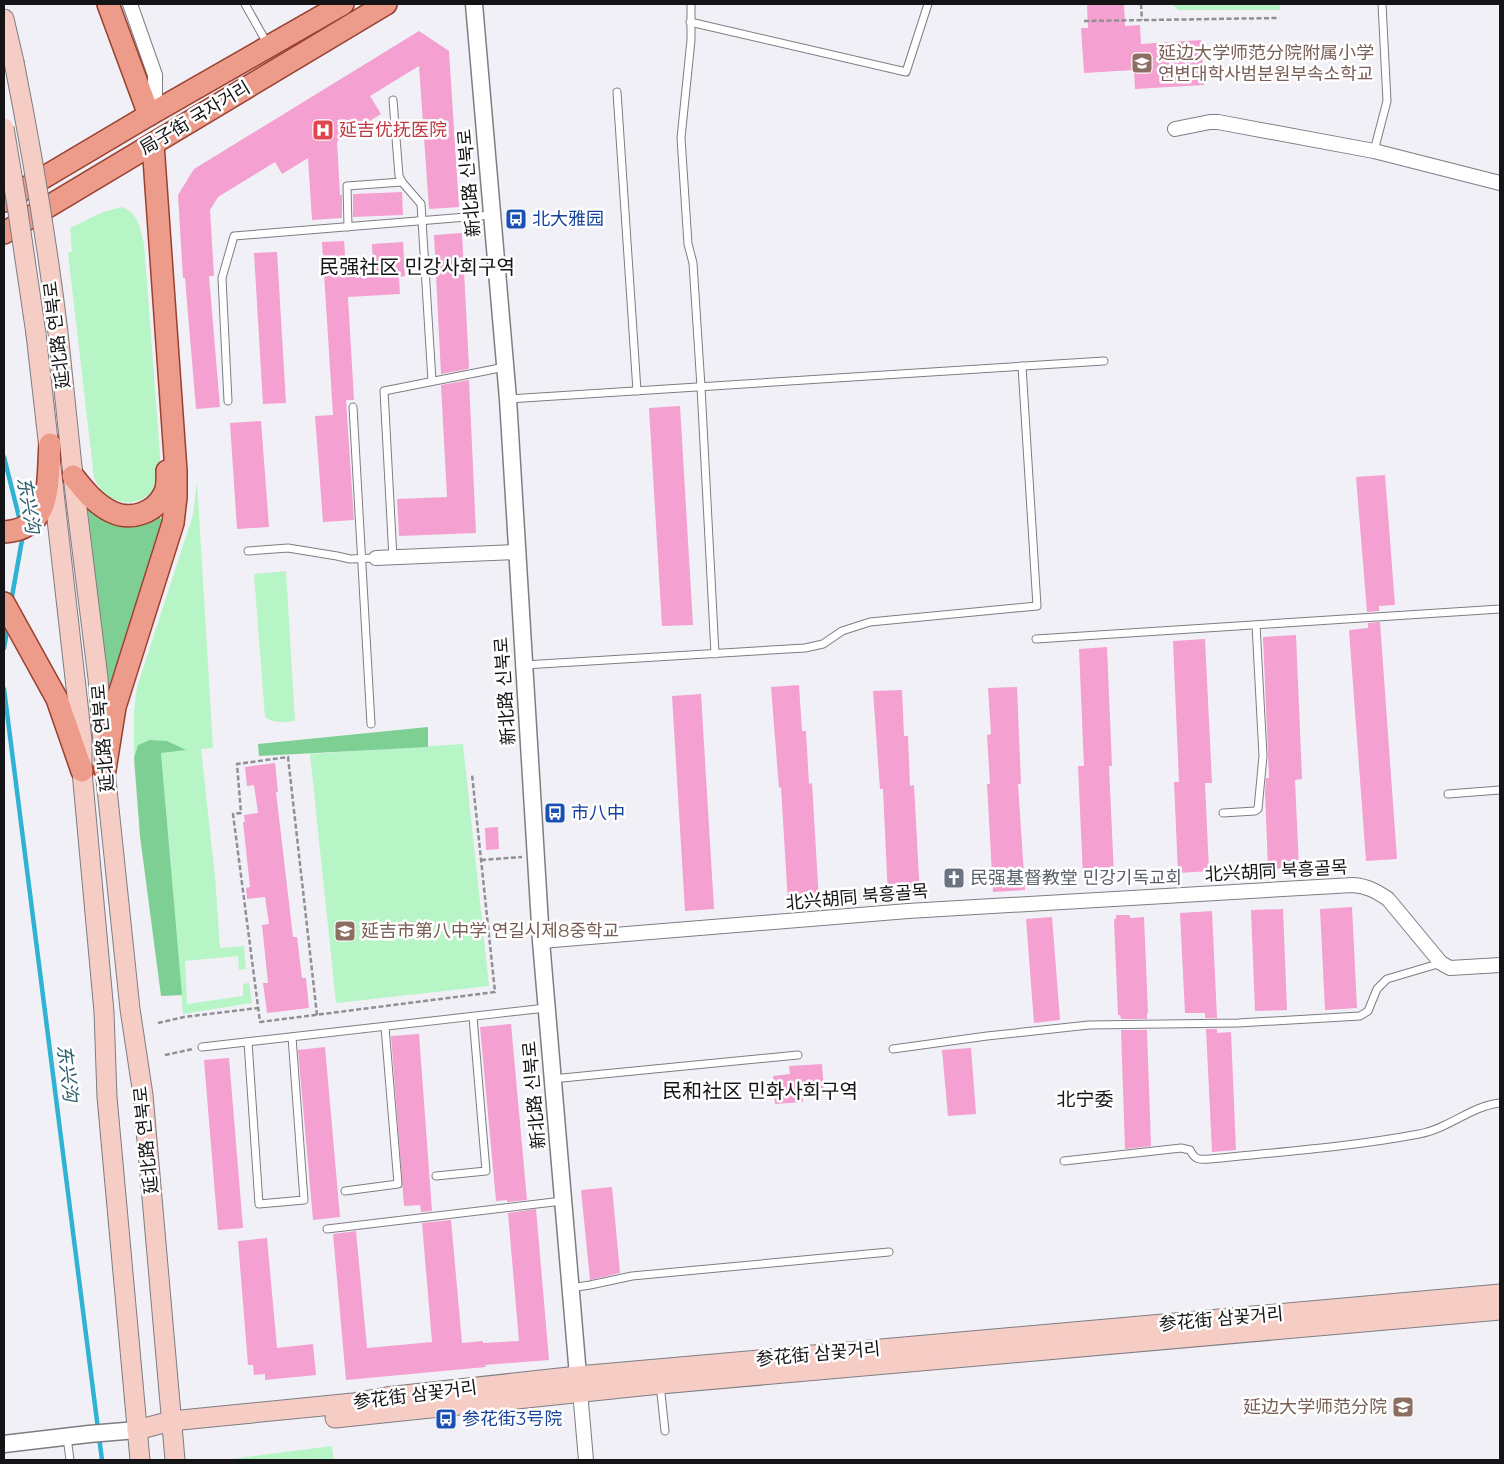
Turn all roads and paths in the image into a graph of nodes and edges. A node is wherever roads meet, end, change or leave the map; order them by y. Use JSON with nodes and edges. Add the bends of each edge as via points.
{"nodes":[{"id":1,"x":108,"y":4,"type":"edge"},
{"id":2,"x":117,"y":4,"type":"edge"},
{"id":3,"x":130,"y":4,"type":"edge"},
{"id":4,"x":246,"y":4,"type":"edge"},
{"id":5,"x":343,"y":4,"type":"edge"},
{"id":6,"x":386,"y":4,"type":"edge"},
{"id":7,"x":474,"y":4,"type":"edge"},
{"id":8,"x":691,"y":4,"type":"edge"},
{"id":9,"x":928,"y":4,"type":"edge"},
{"id":10,"x":1142,"y":4,"type":"edge"},
{"id":11,"x":1382,"y":4,"type":"edge"},
{"id":12,"x":1279,"y":18,"type":"dead end"},
{"id":13,"x":4,"y":19,"type":"edge"},
{"id":14,"x":1142,"y":20,"type":"junction"},
{"id":15,"x":1084,"y":21,"type":"dead end"},
{"id":16,"x":690,"y":22,"type":"junction"},
{"id":17,"x":268,"y":45,"type":"junction"},
{"id":18,"x":617,"y":92,"type":"dead end"},
{"id":19,"x":393,"y":100,"type":"dead end"},
{"id":20,"x":152,"y":113,"type":"junction"},
{"id":21,"x":4,"y":128,"type":"edge"},
{"id":22,"x":1175,"y":129,"type":"dead end"},
{"id":23,"x":150,"y":146,"type":"junction"},
{"id":24,"x":1374,"y":151,"type":"junction"},
{"id":25,"x":402,"y":182,"type":"junction"},
{"id":26,"x":1500,"y":183,"type":"edge"},
{"id":27,"x":4,"y":201,"type":"edge"},
{"id":28,"x":492,"y":215,"type":"junction"},
{"id":29,"x":422,"y":221,"type":"junction"},
{"id":30,"x":348,"y":227,"type":"junction"},
{"id":31,"x":4,"y":233,"type":"edge"},
{"id":32,"x":1104,"y":361,"type":"dead end"},
{"id":33,"x":1022,"y":366,"type":"junction"},
{"id":34,"x":505,"y":367,"type":"junction"},
{"id":35,"x":432,"y":381,"type":"junction"},
{"id":36,"x":701,"y":387,"type":"junction"},
{"id":37,"x":637,"y":391,"type":"junction"},
{"id":38,"x":508,"y":400,"type":"junction"},
{"id":39,"x":228,"y":401,"type":"dead end"},
{"id":40,"x":353,"y":407,"type":"dead end"},
{"id":41,"x":50,"y":444,"type":"junction"},
{"id":42,"x":72,"y":476,"type":"junction"},
{"id":43,"x":4,"y":532,"type":"edge"},
{"id":44,"x":248,"y":551,"type":"dead end"},
{"id":45,"x":517,"y":552,"type":"junction"},
{"id":46,"x":376,"y":558,"type":"joint"},
{"id":47,"x":393,"y":558,"type":"junction"},
{"id":48,"x":362,"y":559,"type":"junction"},
{"id":49,"x":4,"y":603,"type":"edge"},
{"id":50,"x":1500,"y":609,"type":"edge"},
{"id":51,"x":1256,"y":624,"type":"junction"},
{"id":52,"x":1036,"y":639,"type":"dead end"},
{"id":53,"x":715,"y":654,"type":"junction"},
{"id":54,"x":524,"y":665,"type":"junction"},
{"id":55,"x":371,"y":724,"type":"dead end"},
{"id":56,"x":105,"y":770,"type":"junction"},
{"id":57,"x":82,"y":771,"type":"junction"},
{"id":58,"x":472,"y":774,"type":"dead end"},
{"id":59,"x":1500,"y":790,"type":"edge"},
{"id":60,"x":1448,"y":794,"type":"dead end"},
{"id":61,"x":1223,"y":813,"type":"dead end"},
{"id":62,"x":536,"y":856,"type":"junction"},
{"id":63,"x":481,"y":860,"type":"junction"},
{"id":64,"x":541,"y":941,"type":"junction"},
{"id":65,"x":1440,"y":963,"type":"junction"},
{"id":66,"x":1500,"y":966,"type":"edge"},
{"id":67,"x":258,"y":1008,"type":"junction"},
{"id":68,"x":546,"y":1008,"type":"junction"},
{"id":69,"x":317,"y":1015,"type":"junction"},
{"id":70,"x":472,"y":1017,"type":"junction"},
{"id":71,"x":158,"y":1023,"type":"dead end"},
{"id":72,"x":385,"y":1027,"type":"junction"},
{"id":73,"x":292,"y":1037,"type":"junction"},
{"id":74,"x":248,"y":1042,"type":"junction"},
{"id":75,"x":202,"y":1047,"type":"joint"},
{"id":76,"x":893,"y":1049,"type":"dead end"},
{"id":77,"x":165,"y":1055,"type":"dead end"},
{"id":78,"x":798,"y":1055,"type":"dead end"},
{"id":79,"x":552,"y":1079,"type":"junction"},
{"id":80,"x":1500,"y":1103,"type":"edge"},
{"id":81,"x":1064,"y":1161,"type":"dead end"},
{"id":82,"x":436,"y":1176,"type":"dead end"},
{"id":83,"x":345,"y":1191,"type":"dead end"},
{"id":84,"x":562,"y":1201,"type":"junction"},
{"id":85,"x":327,"y":1229,"type":"dead end"},
{"id":86,"x":889,"y":1252,"type":"dead end"},
{"id":87,"x":570,"y":1288,"type":"junction"},
{"id":88,"x":1500,"y":1294,"type":"edge"},
{"id":89,"x":1500,"y":1310,"type":"edge"},
{"id":90,"x":579,"y":1383,"type":"junction"},
{"id":91,"x":660,"y":1384,"type":"junction"},
{"id":92,"x":172,"y":1427,"type":"junction"},
{"id":93,"x":137,"y":1430,"type":"junction"},
{"id":94,"x":665,"y":1431,"type":"dead end"},
{"id":95,"x":67,"y":1437,"type":"junction"},
{"id":96,"x":4,"y":1444,"type":"edge"},
{"id":97,"x":70,"y":1460,"type":"edge"},
{"id":98,"x":140,"y":1460,"type":"edge"},
{"id":99,"x":175,"y":1460,"type":"edge"},
{"id":100,"x":586,"y":1460,"type":"edge"}],
"edges":[{"from":1,"to":20,"type":"main road"},
{"from":2,"to":20,"type":"main road"},
{"from":3,"to":20,"type":"street","via":[[155,75]]},
{"from":4,"to":17,"type":"lane"},
{"from":5,"to":17,"type":"main road","name":"局子街 국자거리"},
{"from":6,"to":23,"type":"main road","name":"局子街 국자거리"},
{"from":7,"to":28,"type":"street","name":"新北路 신북로"},
{"from":8,"to":16,"type":"lane"},
{"from":9,"to":16,"type":"lane","via":[[906,72]]},
{"from":10,"to":14,"type":"path"},
{"from":11,"to":24,"type":"lane","via":[[1387,100]]},
{"from":12,"to":14,"type":"path"},
{"from":13,"to":42,"type":"main road","name":"延北路 연북로","bridge":true,"via":[[28,133],[47,252]]},
{"from":14,"to":15,"type":"path"},
{"from":16,"to":36,"type":"lane","via":[[681,138]]},
{"from":17,"to":20,"type":"main road","name":"局子街 국자거리"},
{"from":18,"to":37,"type":"lane"},
{"from":19,"to":25,"type":"lane","via":[[397,167]]},
{"from":20,"to":27,"type":"main road","name":"局子街 국자거리"},
{"from":21,"to":41,"type":"main road","name":"延北路 연북로","bridge":true},
{"from":22,"to":24,"type":"street","via":[[1218,122]]},
{"from":23,"to":31,"type":"main road","name":"局子街 국자거리"},
{"from":23,"to":42,"type":"main road","via":[[168,459],[164,494],[150,510],[124,516],[103,507]]},
{"from":23,"to":56,"type":"main road","via":[[176,497],[173,523],[115,707]]},
{"from":24,"to":26,"type":"street"},
{"from":25,"to":29,"type":"lane","via":[[421,204]]},
{"from":25,"to":30,"type":"lane","via":[[346,186]]},
{"from":28,"to":29,"type":"lane"},
{"from":28,"to":34,"type":"street","name":"新北路 신북로"},
{"from":29,"to":30,"type":"lane"},
{"from":29,"to":35,"type":"lane"},
{"from":30,"to":39,"type":"lane","via":[[234,236],[222,278]]},
{"from":32,"to":33,"type":"lane"},
{"from":33,"to":36,"type":"lane"},
{"from":33,"to":53,"type":"lane","via":[[1037,606],[870,622],[842,631],[823,644],[806,648]]},
{"from":34,"to":35,"type":"lane"},
{"from":34,"to":38,"type":"street","name":"新北路 신북로"},
{"from":35,"to":47,"type":"lane","via":[[384,390]]},
{"from":36,"to":37,"type":"lane"},
{"from":36,"to":53,"type":"lane"},
{"from":37,"to":38,"type":"lane"},
{"from":38,"to":45,"type":"street","name":"新北路 신북로"},
{"from":40,"to":48,"type":"lane"},
{"from":41,"to":43,"type":"main road","via":[[48,490],[39,515],[24,528]]},
{"from":41,"to":57,"type":"main road","name":"延北路 연북로","via":[[82,740]]},
{"from":42,"to":56,"type":"main road","name":"延北路 연북로","via":[[98,678]]},
{"from":44,"to":48,"type":"lane","via":[[288,548]]},
{"from":45,"to":47,"type":"street"},
{"from":45,"to":54,"type":"street","name":"新北路 신북로"},
{"from":46,"to":47,"type":"street"},
{"from":46,"to":48,"type":"lane"},
{"from":48,"to":55,"type":"lane"},
{"from":49,"to":57,"type":"main road","via":[[57,699]]},
{"from":50,"to":51,"type":"lane"},
{"from":51,"to":52,"type":"lane"},
{"from":51,"to":61,"type":"lane","via":[[1263,756],[1258,808],[1255,811]]},
{"from":53,"to":54,"type":"lane"},
{"from":54,"to":62,"type":"street","name":"新北路 신북로"},
{"from":56,"to":92,"type":"main road","name":"延北路 연북로","via":[[130,1009],[143,1095]]},
{"from":57,"to":93,"type":"main road","name":"延北路 연북로"},
{"from":58,"to":63,"type":"path"},
{"from":59,"to":60,"type":"lane"},
{"from":62,"to":63,"type":"path"},
{"from":62,"to":64,"type":"street","name":"新北路 신북로"},
{"from":63,"to":69,"type":"path","via":[[495,992]]},
{"from":64,"to":65,"type":"street","name":"北兴胡同 북흥골목","via":[[908,911],[1353,885],[1377,891],[1388,899]]},
{"from":64,"to":68,"type":"street","name":"新北路 신북로"},
{"from":65,"to":66,"type":"street","via":[[1450,968]]},
{"from":65,"to":76,"type":"lane","via":[[1387,979],[1377,989],[1368,1011],[1360,1016],[1238,1023],[1089,1025]]},
{"from":67,"to":69,"type":"path","via":[[260,1022]]},
{"from":67,"to":69,"type":"path","via":[[233,814],[241,812],[237,764],[288,757]]},
{"from":67,"to":71,"type":"path"},
{"from":68,"to":70,"type":"lane"},
{"from":68,"to":79,"type":"street","name":"新北路 신북로"},
{"from":70,"to":72,"type":"lane"},
{"from":70,"to":82,"type":"lane","via":[[486,1171]]},
{"from":72,"to":73,"type":"lane"},
{"from":72,"to":83,"type":"lane","via":[[398,1184]]},
{"from":73,"to":74,"type":"lane"},
{"from":73,"to":74,"type":"lane","via":[[304,1200],[260,1204]]},
{"from":74,"to":75,"type":"lane"},
{"from":75,"to":77,"type":"path"},
{"from":78,"to":79,"type":"lane"},
{"from":79,"to":84,"type":"street","name":"新北路 신북로"},
{"from":80,"to":81,"type":"lane","via":[[1482,1107],[1431,1131],[1345,1145],[1204,1160],[1194,1158],[1190,1150],[1181,1148]]},
{"from":84,"to":85,"type":"lane"},
{"from":84,"to":87,"type":"street","name":"新北路 신북로"},
{"from":86,"to":87,"type":"lane","via":[[632,1276]]},
{"from":87,"to":90,"type":"street","name":"新北路 신북로"},
{"from":88,"to":90,"type":"main road","name":"参花街 삼꽃거리"},
{"from":89,"to":91,"type":"main road","name":"参花街 삼꽃거리"},
{"from":90,"to":91,"type":"main road","name":"参花街 삼꽃거리"},
{"from":90,"to":92,"type":"main road","name":"参花街 삼꽃거리","via":[[376,1414]]},
{"from":90,"to":100,"type":"street"},
{"from":91,"to":94,"type":"lane"},
{"from":92,"to":93,"type":"main road","name":"参花街 삼꽃거리"},
{"from":92,"to":99,"type":"main road","name":"延北路 연북로"},
{"from":93,"to":95,"type":"street","name":"参花街 삼꽃거리"},
{"from":93,"to":98,"type":"main road","name":"延北路 연북로"},
{"from":95,"to":96,"type":"street","name":"参花街 삼꽃거리"},
{"from":95,"to":97,"type":"lane"}]}
